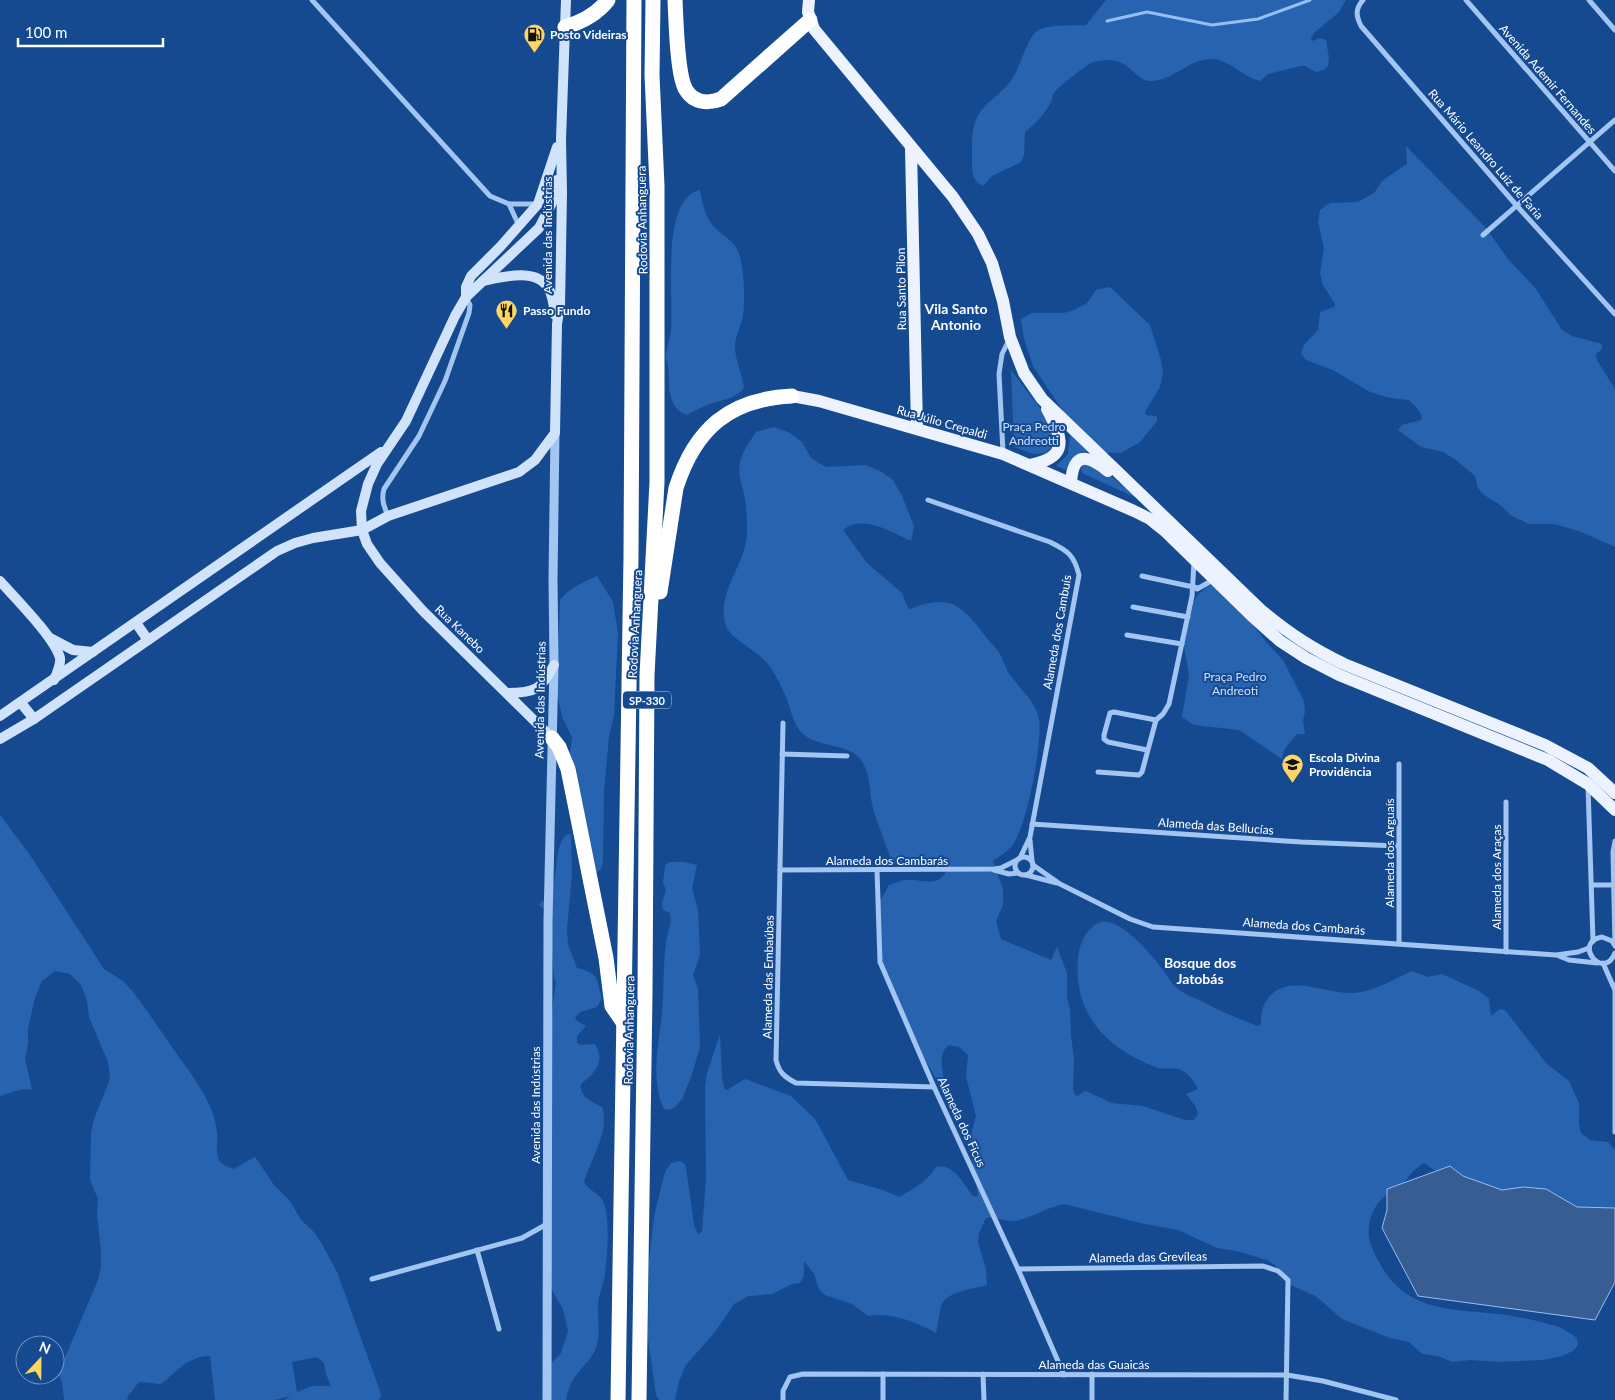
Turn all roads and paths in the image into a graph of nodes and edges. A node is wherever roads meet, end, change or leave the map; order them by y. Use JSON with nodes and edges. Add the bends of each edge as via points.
{"nodes":[{"id":1,"x":312,"y":0,"type":"edge"},
{"id":2,"x":566,"y":0,"type":"edge"},
{"id":3,"x":608,"y":0,"type":"edge"},
{"id":4,"x":634,"y":0,"type":"edge"},
{"id":5,"x":653,"y":0,"type":"edge"},
{"id":6,"x":675,"y":0,"type":"edge"},
{"id":7,"x":809,"y":0,"type":"edge"},
{"id":8,"x":1466,"y":0,"type":"edge"},
{"id":9,"x":1589,"y":0,"type":"edge"},
{"id":10,"x":1362,"y":1,"type":"edge"},
{"id":11,"x":810,"y":20,"type":"junction"},
{"id":12,"x":565,"y":27,"type":"junction"},
{"id":13,"x":1615,"y":30,"type":"edge"},
{"id":14,"x":1615,"y":120,"type":"edge"},
{"id":15,"x":561,"y":139,"type":"junction"},
{"id":16,"x":1590,"y":142,"type":"junction"},
{"id":17,"x":911,"y":148,"type":"junction"},
{"id":18,"x":1615,"y":171,"type":"edge"},
{"id":19,"x":560,"y":172,"type":"junction"},
{"id":20,"x":938,"y":180,"type":"junction"},
{"id":21,"x":912,"y":191,"type":"junction"},
{"id":22,"x":509,"y":204,"type":"junction"},
{"id":23,"x":538,"y":204,"type":"junction"},
{"id":24,"x":1517,"y":206,"type":"junction"},
{"id":25,"x":519,"y":226,"type":"junction"},
{"id":26,"x":1483,"y":235,"type":"dead end"},
{"id":27,"x":500,"y":247,"type":"junction"},
{"id":28,"x":510,"y":256,"type":"junction"},
{"id":29,"x":482,"y":281,"type":"junction"},
{"id":30,"x":466,"y":297,"type":"junction"},
{"id":31,"x":1615,"y":314,"type":"edge"},
{"id":32,"x":557,"y":324,"type":"junction"},
{"id":33,"x":1010,"y":337,"type":"junction"},
{"id":34,"x":792,"y":396,"type":"joint"},
{"id":35,"x":1042,"y":399,"type":"junction"},
{"id":36,"x":918,"y":429,"type":"junction"},
{"id":37,"x":555,"y":433,"type":"junction"},
{"id":38,"x":387,"y":448,"type":"junction"},
{"id":39,"x":1003,"y":454,"type":"junction"},
{"id":40,"x":1030,"y":465,"type":"junction"},
{"id":41,"x":1071,"y":483,"type":"junction"},
{"id":42,"x":928,"y":500,"type":"dead end"},
{"id":43,"x":1153,"y":506,"type":"junction"},
{"id":44,"x":388,"y":516,"type":"junction"},
{"id":45,"x":362,"y":530,"type":"junction"},
{"id":46,"x":1194,"y":560,"type":"junction"},
{"id":47,"x":1142,"y":576,"type":"dead end"},
{"id":48,"x":1214,"y":579,"type":"junction"},
{"id":49,"x":0,"y":581,"type":"edge"},
{"id":50,"x":1192,"y":586,"type":"junction"},
{"id":51,"x":1198,"y":588,"type":"junction"},
{"id":52,"x":1192,"y":596,"type":"junction"},
{"id":53,"x":1133,"y":608,"type":"dead end"},
{"id":54,"x":1188,"y":617,"type":"junction"},
{"id":55,"x":136,"y":623,"type":"junction"},
{"id":56,"x":1128,"y":635,"type":"dead end"},
{"id":57,"x":50,"y":638,"type":"junction"},
{"id":58,"x":148,"y":640,"type":"junction"},
{"id":59,"x":1182,"y":644,"type":"junction"},
{"id":60,"x":94,"y":652,"type":"junction"},
{"id":61,"x":554,"y":665,"type":"junction"},
{"id":62,"x":647,"y":675,"type":"junction"},
{"id":63,"x":54,"y":680,"type":"junction"},
{"id":64,"x":508,"y":693,"type":"junction"},
{"id":65,"x":21,"y":703,"type":"junction"},
{"id":66,"x":0,"y":716,"type":"edge"},
{"id":67,"x":34,"y":719,"type":"junction"},
{"id":68,"x":1156,"y":720,"type":"junction"},
{"id":69,"x":783,"y":723,"type":"dead end"},
{"id":70,"x":0,"y":738,"type":"edge"},
{"id":71,"x":552,"y":738,"type":"junction"},
{"id":72,"x":1147,"y":750,"type":"junction"},
{"id":73,"x":782,"y":754,"type":"junction"},
{"id":74,"x":847,"y":756,"type":"dead end"},
{"id":75,"x":1399,"y":764,"type":"dead end"},
{"id":76,"x":1098,"y":772,"type":"dead end"},
{"id":77,"x":1588,"y":784,"type":"junction"},
{"id":78,"x":1615,"y":793,"type":"edge"},
{"id":79,"x":1506,"y":802,"type":"dead end"},
{"id":80,"x":1615,"y":810,"type":"edge"},
{"id":81,"x":1032,"y":824,"type":"junction"},
{"id":82,"x":1030,"y":837,"type":"junction"},
{"id":83,"x":1615,"y":841,"type":"edge"},
{"id":84,"x":1398,"y":846,"type":"junction"},
{"id":85,"x":1018,"y":859,"type":"junction"},
{"id":86,"x":1032,"y":863,"type":"junction"},
{"id":87,"x":994,"y":869,"type":"junction"},
{"id":88,"x":780,"y":870,"type":"junction"},
{"id":89,"x":877,"y":870,"type":"junction"},
{"id":90,"x":1018,"y":873,"type":"junction"},
{"id":91,"x":1025,"y":875,"type":"junction"},
{"id":92,"x":1060,"y":884,"type":"junction"},
{"id":93,"x":1592,"y":885,"type":"junction"},
{"id":94,"x":1614,"y":885,"type":"edge"},
{"id":95,"x":1593,"y":941,"type":"junction"},
{"id":96,"x":1399,"y":943,"type":"junction"},
{"id":97,"x":1615,"y":946,"type":"edge"},
{"id":98,"x":1589,"y":948,"type":"junction"},
{"id":99,"x":1506,"y":952,"type":"junction"},
{"id":100,"x":1556,"y":955,"type":"junction"},
{"id":101,"x":1615,"y":955,"type":"edge"},
{"id":102,"x":1601,"y":963,"type":"junction"},
{"id":103,"x":1614,"y":987,"type":"edge"},
{"id":104,"x":625,"y":1025,"type":"junction"},
{"id":105,"x":934,"y":1087,"type":"junction"},
{"id":106,"x":1614,"y":1132,"type":"edge"},
{"id":107,"x":547,"y":1224,"type":"junction"},
{"id":108,"x":477,"y":1250,"type":"junction"},
{"id":109,"x":1018,"y":1268,"type":"junction"},
{"id":110,"x":372,"y":1279,"type":"dead end"},
{"id":111,"x":498,"y":1329,"type":"dead end"},
{"id":112,"x":883,"y":1374,"type":"junction"},
{"id":113,"x":983,"y":1374,"type":"junction"},
{"id":114,"x":1064,"y":1374,"type":"junction"},
{"id":115,"x":1092,"y":1374,"type":"junction"},
{"id":116,"x":1287,"y":1375,"type":"junction"},
{"id":117,"x":547,"y":1400,"type":"edge"},
{"id":118,"x":618,"y":1400,"type":"edge"},
{"id":119,"x":639,"y":1400,"type":"edge"},
{"id":120,"x":783,"y":1400,"type":"edge"},
{"id":121,"x":883,"y":1400,"type":"edge"},
{"id":122,"x":984,"y":1400,"type":"edge"},
{"id":123,"x":1092,"y":1400,"type":"edge"},
{"id":124,"x":1286,"y":1400,"type":"edge"},
{"id":125,"x":1396,"y":1400,"type":"edge"}],
"edges":[{"from":1,"to":22,"type":"street","via":[[490,196]]},
{"from":2,"to":12,"type":"main road","name":"Avenida das Indústrias"},
{"from":3,"to":12,"type":"highway","via":[[592,15]]},
{"from":4,"to":104,"type":"highway","name":"Rodovia Anhanguera","number":"SP-330"},
{"from":5,"to":62,"type":"highway","name":"Rodovia Anhanguera","number":"SP-330","via":[[657,482]]},
{"from":6,"to":11,"type":"highway","via":[[681,77],[686,90],[702,102],[720,100]]},
{"from":7,"to":11,"type":"main road"},
{"from":8,"to":16,"type":"street","name":"Avenida Ademir Fernandes"},
{"from":9,"to":13,"type":"street"},
{"from":10,"to":24,"type":"street","name":"Rua Mário Leandro Luiz de Faria","via":[[1356,18],[1361,26]]},
{"from":11,"to":17,"type":"main road"},
{"from":12,"to":15,"type":"main road","name":"Avenida das Indústrias"},
{"from":14,"to":16,"type":"street"},
{"from":15,"to":19,"type":"main road","name":"Avenida das Indústrias"},
{"from":15,"to":23,"type":"main road"},
{"from":16,"to":18,"type":"street","name":"Avenida Ademir Fernandes"},
{"from":16,"to":24,"type":"street"},
{"from":17,"to":20,"type":"main road"},
{"from":17,"to":21,"type":"main road","name":"Rua Santo Pilon"},
{"from":19,"to":28,"type":"main road","via":[[548,212],[539,228]]},
{"from":19,"to":32,"type":"main road","name":"Avenida das Indústrias","via":[[560,306]]},
{"from":20,"to":21,"type":"main road","via":[[922,180]]},
{"from":20,"to":33,"type":"main road","via":[[978,234],[992,263]]},
{"from":21,"to":36,"type":"main road","name":"Rua Santo Pilon"},
{"from":22,"to":23,"type":"street"},
{"from":22,"to":25,"type":"street"},
{"from":23,"to":25,"type":"main road"},
{"from":24,"to":26,"type":"street"},
{"from":24,"to":31,"type":"street","name":"Rua Mário Leandro Luiz de Faria"},
{"from":25,"to":27,"type":"main road"},
{"from":27,"to":28,"type":"main road"},
{"from":27,"to":30,"type":"main road","via":[[471,276]]},
{"from":28,"to":29,"type":"main road"},
{"from":29,"to":30,"type":"main road"},
{"from":29,"to":32,"type":"main road","via":[[519,275],[542,280],[552,296]]},
{"from":30,"to":38,"type":"main road","via":[[406,420]]},
{"from":30,"to":44,"type":"street","via":[[469,313],[444,381],[419,436],[384,489],[382,503]]},
{"from":32,"to":37,"type":"main road","name":"Avenida das Indústrias"},
{"from":33,"to":35,"type":"main road","via":[[1024,373]]},
{"from":33,"to":39,"type":"street","via":[[1002,354],[1000,374]]},
{"from":34,"to":36,"type":"main road","name":"Rua Júlio Crepaldi"},
{"from":34,"to":62,"type":"highway","via":[[771,397],[732,410],[702,435],[690,453],[676,488]]},
{"from":35,"to":40,"type":"main road","via":[[1059,432],[1059,446],[1051,459]]},
{"from":35,"to":43,"type":"main road"},
{"from":36,"to":39,"type":"main road","name":"Rua Júlio Crepaldi"},
{"from":37,"to":44,"type":"main road","via":[[536,460],[526,468]]},
{"from":37,"to":61,"type":"street","name":"Avenida das Indústrias"},
{"from":38,"to":45,"type":"main road","via":[[364,495]]},
{"from":38,"to":55,"type":"main road"},
{"from":39,"to":40,"type":"main road","name":"Rua Júlio Crepaldi"},
{"from":40,"to":41,"type":"main road","name":"Rua Júlio Crepaldi"},
{"from":41,"to":43,"type":"main road","via":[[1075,463],[1088,459],[1097,462]]},
{"from":41,"to":46,"type":"main road","name":"Rua Júlio Crepaldi","via":[[1150,519]]},
{"from":42,"to":81,"type":"street","name":"Alameda dos Cambuís","via":[[1050,542],[1066,550],[1075,561],[1079,574]]},
{"from":43,"to":78,"type":"main road","via":[[1262,610],[1313,649],[1552,748],[1588,768]]},
{"from":44,"to":45,"type":"main road"},
{"from":45,"to":58,"type":"main road","via":[[313,538],[277,551]]},
{"from":45,"to":64,"type":"main road","name":"Rua Kanebo","via":[[380,563],[423,611]]},
{"from":46,"to":48,"type":"main road","name":"Rua Júlio Crepaldi"},
{"from":46,"to":50,"type":"street"},
{"from":47,"to":50,"type":"street"},
{"from":48,"to":51,"type":"street"},
{"from":48,"to":77,"type":"main road","name":"Rua Júlio Crepaldi","via":[[1273,635],[1306,658],[1339,675],[1548,760]]},
{"from":49,"to":57,"type":"main road"},
{"from":50,"to":51,"type":"street"},
{"from":50,"to":52,"type":"street"},
{"from":51,"to":52,"type":"street"},
{"from":52,"to":54,"type":"street"},
{"from":53,"to":54,"type":"street"},
{"from":54,"to":59,"type":"street"},
{"from":55,"to":58,"type":"main road"},
{"from":55,"to":60,"type":"main road"},
{"from":56,"to":59,"type":"street"},
{"from":57,"to":60,"type":"main road","via":[[73,650]]},
{"from":57,"to":63,"type":"main road","via":[[60,656]]},
{"from":58,"to":67,"type":"main road"},
{"from":59,"to":68,"type":"street","via":[[1169,704]]},
{"from":60,"to":63,"type":"main road"},
{"from":61,"to":64,"type":"main road","via":[[542,686],[533,691]]},
{"from":61,"to":71,"type":"street","name":"Avenida das Indústrias"},
{"from":62,"to":119,"type":"highway","name":"Rodovia Anhanguera","number":"SP-330"},
{"from":63,"to":65,"type":"main road"},
{"from":64,"to":71,"type":"main road","name":"Rua Kanebo"},
{"from":65,"to":66,"type":"main road"},
{"from":65,"to":67,"type":"main road"},
{"from":67,"to":70,"type":"main road"},
{"from":68,"to":72,"type":"street"},
{"from":68,"to":72,"type":"street","via":[[1114,712],[1108,716],[1104,739]]},
{"from":69,"to":73,"type":"street","name":"Alameda das Embaúbas"},
{"from":71,"to":104,"type":"highway","via":[[568,769],[604,948],[612,1006]]},
{"from":71,"to":107,"type":"street","name":"Avenida das Indústrias"},
{"from":72,"to":76,"type":"street","via":[[1139,776]]},
{"from":73,"to":74,"type":"street"},
{"from":73,"to":88,"type":"street","name":"Alameda das Embaúbas"},
{"from":75,"to":84,"type":"street","name":"Alameda dos Arguaís"},
{"from":77,"to":80,"type":"main road","name":"Rua Júlio Crepaldi"},
{"from":77,"to":93,"type":"street"},
{"from":79,"to":99,"type":"street","name":"Alameda dos Araças"},
{"from":81,"to":82,"type":"street","name":"Alameda dos Cambuís"},
{"from":81,"to":84,"type":"street","name":"Alameda das Bellucías"},
{"from":82,"to":85,"type":"street","name":"Alameda dos Cambuís"},
{"from":82,"to":86,"type":"street","name":"Alameda dos Cambuís"},
{"from":83,"to":94,"type":"street"},
{"from":84,"to":96,"type":"street","name":"Alameda dos Arguaís"},
{"from":85,"to":86,"type":"street","via":[[1027,858]]},
{"from":85,"to":87,"type":"street","name":"Alameda dos Cambarás"},
{"from":85,"to":90,"type":"street","via":[[1015,867]]},
{"from":86,"to":91,"type":"street","via":[[1031,872]]},
{"from":86,"to":92,"type":"street","name":"Alameda dos Cambarás"},
{"from":87,"to":89,"type":"street","name":"Alameda dos Cambarás"},
{"from":87,"to":90,"type":"street","name":"Alameda dos Cambarás"},
{"from":88,"to":89,"type":"street","name":"Alameda dos Cambarás"},
{"from":88,"to":105,"type":"street","name":"Alameda das Embaúbas","via":[[776,1060],[779,1070],[796,1083]]},
{"from":89,"to":105,"type":"street","name":"Alameda dos Fícus","via":[[880,962]]},
{"from":90,"to":91,"type":"street"},
{"from":91,"to":92,"type":"street","name":"Alameda dos Cambarás"},
{"from":92,"to":96,"type":"street","name":"Alameda dos Cambarás","via":[[1130,919],[1152,926]]},
{"from":93,"to":94,"type":"street"},
{"from":93,"to":95,"type":"street"},
{"from":94,"to":97,"type":"street"},
{"from":95,"to":97,"type":"street","via":[[1602,937]]},
{"from":95,"to":98,"type":"street"},
{"from":96,"to":99,"type":"street","name":"Alameda dos Cambarás"},
{"from":98,"to":100,"type":"street","name":"Alameda dos Cambarás"},
{"from":98,"to":102,"type":"street","via":[[1594,960]]},
{"from":99,"to":100,"type":"street","name":"Alameda dos Cambarás"},
{"from":100,"to":102,"type":"street","name":"Alameda dos Cambarás","via":[[1569,960]]},
{"from":101,"to":102,"type":"street","via":[[1608,962]]},
{"from":102,"to":103,"type":"street"},
{"from":103,"to":106,"type":"street"},
{"from":104,"to":118,"type":"highway","name":"Rodovia Anhanguera","number":"SP-330"},
{"from":105,"to":109,"type":"street","name":"Alameda dos Fícus"},
{"from":107,"to":108,"type":"street","via":[[522,1238]]},
{"from":107,"to":117,"type":"street","name":"Avenida das Indústrias"},
{"from":108,"to":110,"type":"street"},
{"from":108,"to":111,"type":"street"},
{"from":109,"to":114,"type":"street","name":"Alameda dos Fícus"},
{"from":109,"to":116,"type":"street","name":"Alameda das Grevíleas","via":[[1263,1266],[1278,1271],[1288,1280]]},
{"from":112,"to":113,"type":"street","name":"Alameda das Guaicás"},
{"from":112,"to":120,"type":"street","name":"Alameda das Guaicás","via":[[803,1374],[790,1377]]},
{"from":112,"to":121,"type":"street"},
{"from":113,"to":114,"type":"street","name":"Alameda das Guaicás"},
{"from":113,"to":122,"type":"street"},
{"from":114,"to":115,"type":"street","name":"Alameda das Guaicás"},
{"from":115,"to":116,"type":"street","name":"Alameda das Guaicás"},
{"from":115,"to":123,"type":"street"},
{"from":116,"to":124,"type":"street"},
{"from":116,"to":125,"type":"street","name":"Alameda das Guaicás"}]}
